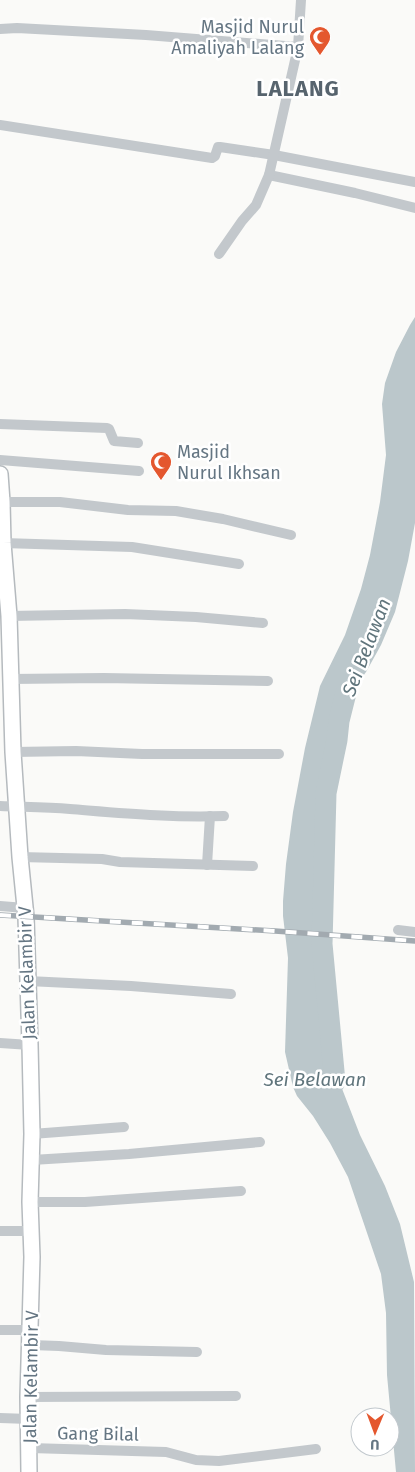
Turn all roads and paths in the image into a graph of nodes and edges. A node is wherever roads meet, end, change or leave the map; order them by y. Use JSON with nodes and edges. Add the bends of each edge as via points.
{"nodes":[{"id":1,"x":301,"y":0,"type":"edge"},
{"id":2,"x":0,"y":28,"type":"edge"},
{"id":3,"x":298,"y":47,"type":"junction"},
{"id":4,"x":0,"y":125,"type":"edge"},
{"id":5,"x":274,"y":154,"type":"junction"},
{"id":6,"x":269,"y":174,"type":"junction"},
{"id":7,"x":415,"y":182,"type":"edge"},
{"id":8,"x":415,"y":208,"type":"edge"},
{"id":9,"x":219,"y":254,"type":"dead end"},
{"id":10,"x":0,"y":424,"type":"edge"},
{"id":11,"x":138,"y":443,"type":"dead end"},
{"id":12,"x":0,"y":460,"type":"edge"},
{"id":13,"x":139,"y":471,"type":"dead end"},
{"id":14,"x":0,"y":474,"type":"edge"},
{"id":15,"x":1,"y":502,"type":"edge"},
{"id":16,"x":291,"y":535,"type":"dead end"},
{"id":17,"x":3,"y":543,"type":"junction"},
{"id":18,"x":240,"y":564,"type":"dead end"},
{"id":19,"x":263,"y":623,"type":"dead end"},
{"id":20,"x":6,"y":625,"type":"edge"},
{"id":21,"x":10,"y":679,"type":"junction"},
{"id":22,"x":268,"y":681,"type":"dead end"},
{"id":23,"x":13,"y":752,"type":"junction"},
{"id":24,"x":279,"y":754,"type":"dead end"},
{"id":25,"x":0,"y":806,"type":"edge"},
{"id":26,"x":17,"y":807,"type":"junction"},
{"id":27,"x":210,"y":816,"type":"junction"},
{"id":28,"x":224,"y":816,"type":"dead end"},
{"id":29,"x":20,"y":857,"type":"junction"},
{"id":30,"x":207,"y":865,"type":"junction"},
{"id":31,"x":253,"y":866,"type":"dead end"},
{"id":32,"x":0,"y":906,"type":"edge"},
{"id":33,"x":25,"y":908,"type":"junction"},
{"id":34,"x":398,"y":930,"type":"dead end"},
{"id":35,"x":415,"y":932,"type":"edge"},
{"id":36,"x":28,"y":982,"type":"junction"},
{"id":37,"x":231,"y":994,"type":"dead end"},
{"id":38,"x":0,"y":1043,"type":"edge"},
{"id":39,"x":30,"y":1045,"type":"junction"},
{"id":40,"x":124,"y":1127,"type":"dead end"},
{"id":41,"x":32,"y":1134,"type":"junction"},
{"id":42,"x":260,"y":1142,"type":"dead end"},
{"id":43,"x":32,"y":1160,"type":"junction"},
{"id":44,"x":240,"y":1191,"type":"dead end"},
{"id":45,"x":30,"y":1202,"type":"junction"},
{"id":46,"x":0,"y":1230,"type":"edge"},
{"id":47,"x":31,"y":1231,"type":"junction"},
{"id":48,"x":0,"y":1330,"type":"edge"},
{"id":49,"x":31,"y":1338,"type":"junction"},
{"id":50,"x":197,"y":1352,"type":"dead end"},
{"id":51,"x":236,"y":1396,"type":"dead end"},
{"id":52,"x":28,"y":1397,"type":"junction"},
{"id":53,"x":0,"y":1418,"type":"edge"},
{"id":54,"x":29,"y":1419,"type":"junction"},
{"id":55,"x":30,"y":1448,"type":"junction"},
{"id":56,"x":316,"y":1449,"type":"dead end"},
{"id":57,"x":29,"y":1472,"type":"edge"}],
"edges":[{"from":1,"to":3,"type":"street"},
{"from":2,"to":3,"type":"street"},
{"from":3,"to":5,"type":"street"},
{"from":4,"to":5,"type":"street","via":[[212,158],[219,147]]},
{"from":5,"to":6,"type":"street"},
{"from":5,"to":7,"type":"street"},
{"from":6,"to":8,"type":"street"},
{"from":6,"to":9,"type":"street","via":[[256,205]]},
{"from":10,"to":11,"type":"street","via":[[107,428],[114,441]]},
{"from":12,"to":13,"type":"street"},
{"from":14,"to":15,"type":"main road","name":"Jalan Kelambir V"},
{"from":15,"to":16,"type":"street","via":[[60,502],[176,512],[224,519]]},
{"from":15,"to":17,"type":"main road","name":"Jalan Kelambir V"},
{"from":17,"to":18,"type":"street","via":[[132,547]]},
{"from":17,"to":20,"type":"main road","name":"Jalan Kelambir V"},
{"from":19,"to":20,"type":"street","via":[[125,614]]},
{"from":20,"to":21,"type":"main road","name":"Jalan Kelambir V"},
{"from":21,"to":22,"type":"street"},
{"from":21,"to":23,"type":"main road","name":"Jalan Kelambir V"},
{"from":23,"to":24,"type":"street"},
{"from":23,"to":26,"type":"main road","name":"Jalan Kelambir V"},
{"from":25,"to":26,"type":"street"},
{"from":26,"to":27,"type":"street"},
{"from":26,"to":29,"type":"main road","name":"Jalan Kelambir V"},
{"from":27,"to":28,"type":"street"},
{"from":27,"to":30,"type":"street"},
{"from":29,"to":30,"type":"street"},
{"from":29,"to":33,"type":"main road","name":"Jalan Kelambir V"},
{"from":30,"to":31,"type":"street"},
{"from":32,"to":33,"type":"street"},
{"from":33,"to":36,"type":"main road","name":"Jalan Kelambir V"},
{"from":34,"to":35,"type":"street"},
{"from":36,"to":37,"type":"street"},
{"from":36,"to":39,"type":"main road","name":"Jalan Kelambir V"},
{"from":38,"to":39,"type":"street"},
{"from":39,"to":41,"type":"main road","name":"Jalan Kelambir V"},
{"from":40,"to":41,"type":"street"},
{"from":41,"to":43,"type":"main road","name":"Jalan Kelambir V"},
{"from":42,"to":43,"type":"street"},
{"from":43,"to":45,"type":"main road","name":"Jalan Kelambir V"},
{"from":44,"to":45,"type":"street","via":[[95,1202]]},
{"from":45,"to":47,"type":"main road","name":"Jalan Kelambir V"},
{"from":46,"to":47,"type":"street"},
{"from":47,"to":49,"type":"main road","name":"Jalan Kelambir V"},
{"from":48,"to":49,"type":"street"},
{"from":49,"to":50,"type":"street","via":[[59,1346],[106,1350]]},
{"from":49,"to":52,"type":"main road","name":"Jalan Kelambir V"},
{"from":51,"to":52,"type":"street"},
{"from":52,"to":54,"type":"main road","name":"Jalan Kelambir V"},
{"from":53,"to":54,"type":"street"},
{"from":54,"to":55,"type":"main road","name":"Jalan Kelambir V"},
{"from":55,"to":56,"type":"street","name":"Gang Bilal","via":[[166,1452],[196,1460],[219,1461]]},
{"from":55,"to":57,"type":"main road","name":"Jalan Kelambir V"}]}
